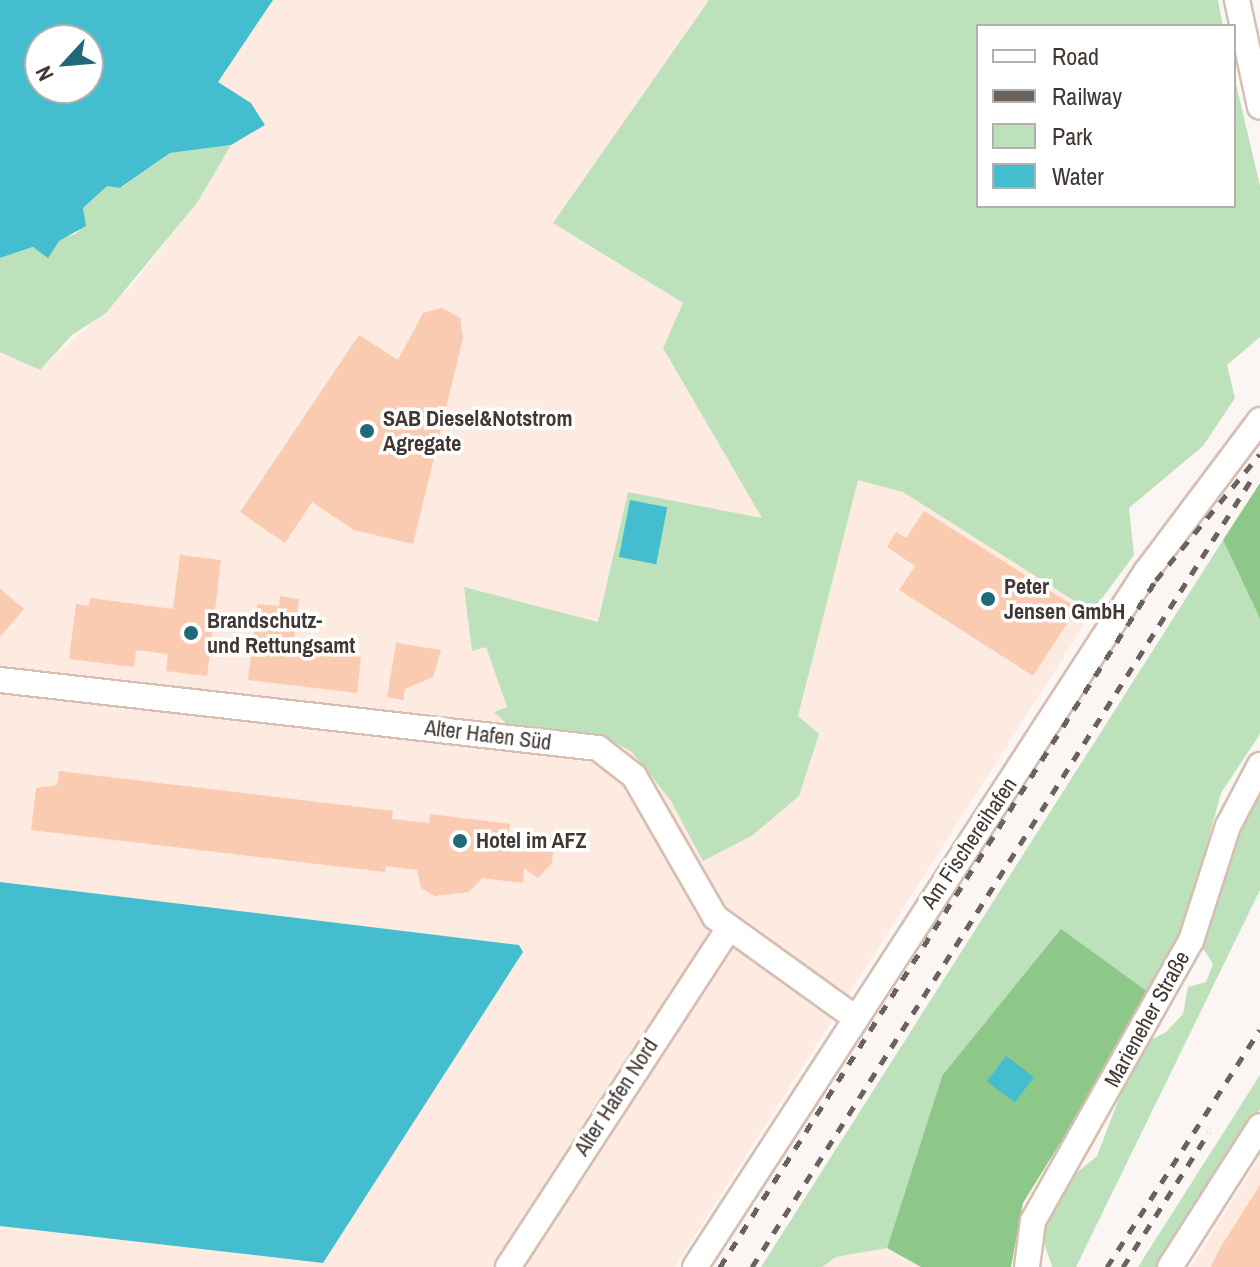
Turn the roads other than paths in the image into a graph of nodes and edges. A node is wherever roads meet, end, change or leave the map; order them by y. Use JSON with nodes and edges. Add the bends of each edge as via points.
{"nodes":[{"id":1,"x":1237,"y":0,"type":"edge"},
{"id":2,"x":1260,"y":107,"type":"edge"},
{"id":3,"x":1258,"y":424,"type":"edge"},
{"id":4,"x":0,"y":680,"type":"edge"},
{"id":5,"x":1260,"y":765,"type":"edge"},
{"id":6,"x":728,"y":929,"type":"junction"},
{"id":7,"x":853,"y":1016,"type":"junction"},
{"id":8,"x":1260,"y":1126,"type":"edge"},
{"id":9,"x":508,"y":1267,"type":"edge"},
{"id":10,"x":695,"y":1267,"type":"edge"},
{"id":11,"x":1027,"y":1267,"type":"edge"},
{"id":12,"x":1170,"y":1267,"type":"edge"}],
"edges":[{"from":1,"to":2,"type":"street"},
{"from":3,"to":7,"type":"street","name":"Am Fischereihafen","via":[[1146,572]]},
{"from":4,"to":6,"type":"street","name":"Alter Hafen Süd","via":[[598,748],[634,776],[699,895]]},
{"from":5,"to":11,"type":"street","name":"Marieneher Straße","via":[[1228,826],[1191,941],[1033,1221]]},
{"from":6,"to":7,"type":"street","name":"Alter Hafen Süd"},
{"from":6,"to":9,"type":"street","name":"Alter Hafen Nord"},
{"from":7,"to":10,"type":"street","name":"Am Fischereihafen"},
{"from":8,"to":12,"type":"street"}]}
